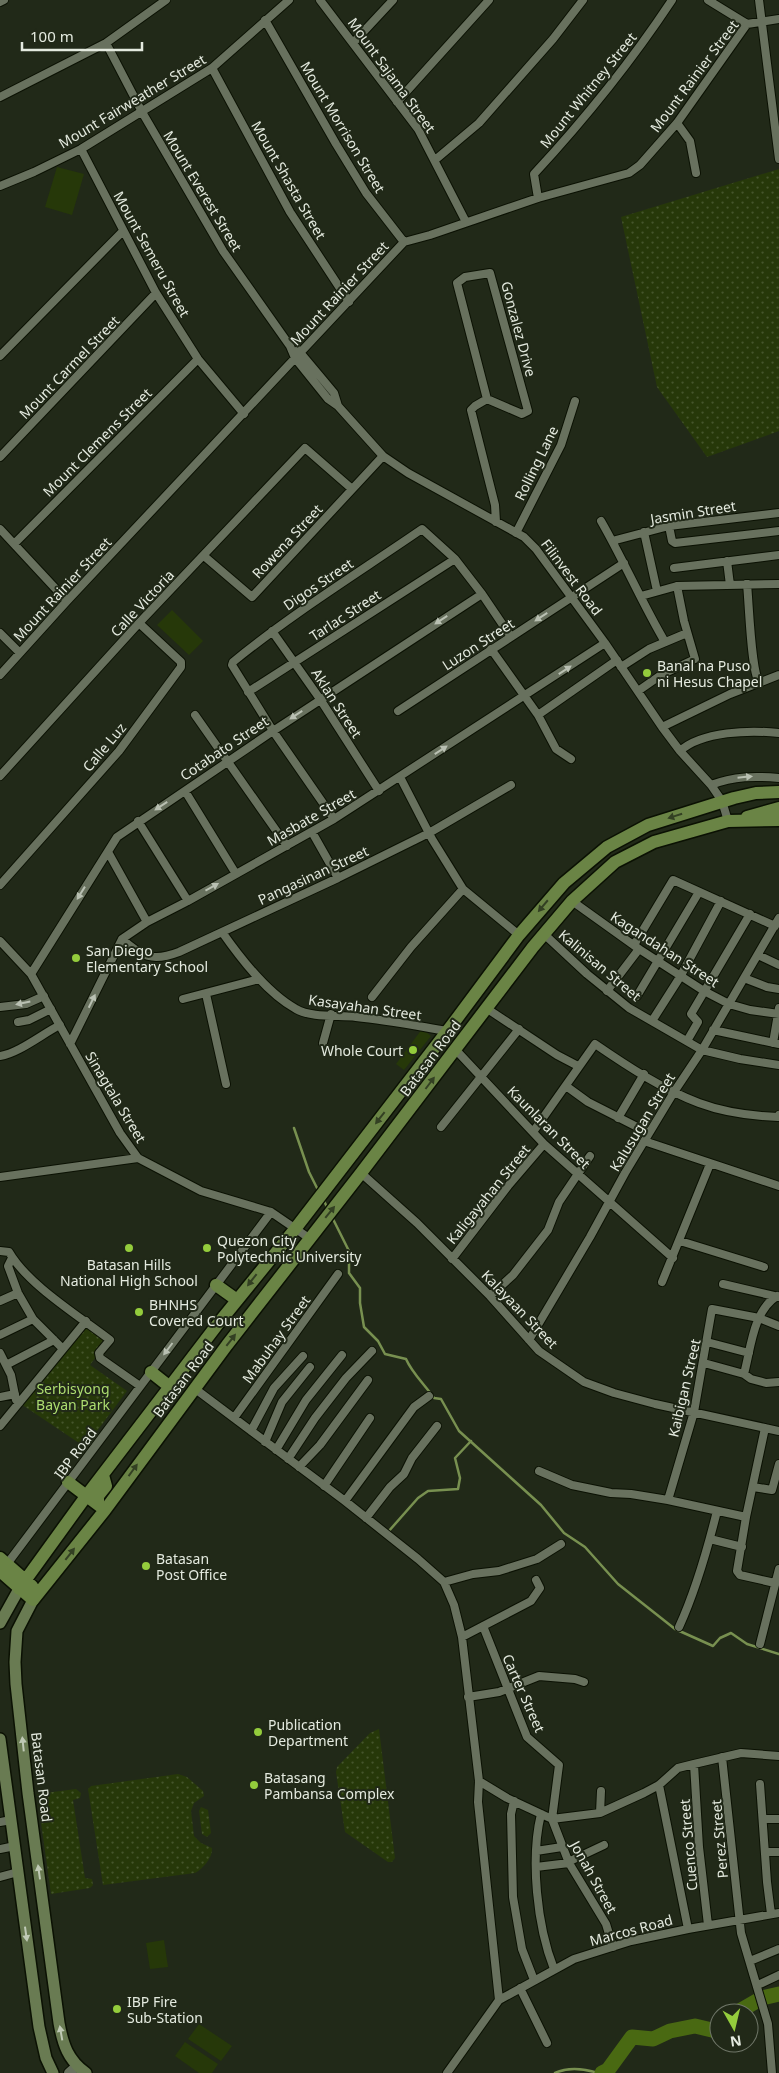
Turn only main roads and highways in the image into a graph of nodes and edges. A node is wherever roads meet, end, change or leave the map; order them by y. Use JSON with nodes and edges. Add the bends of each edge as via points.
{"nodes":[{"id":1,"x":779,"y":792,"type":"edge"},
{"id":2,"x":779,"y":820,"type":"edge"},
{"id":3,"x":216,"y":1285,"type":"road end"},
{"id":4,"x":237,"y":1300,"type":"junction"},
{"id":5,"x":182,"y":1371,"type":"junction"},
{"id":6,"x":150,"y":1372,"type":"road end"},
{"id":7,"x":170,"y":1387,"type":"junction"},
{"id":8,"x":186,"y":1399,"type":"junction"},
{"id":9,"x":103,"y":1474,"type":"junction"},
{"id":10,"x":68,"y":1482,"type":"road end"},
{"id":11,"x":87,"y":1495,"type":"junction"},
{"id":12,"x":101,"y":1507,"type":"junction"},
{"id":13,"x":2,"y":1564,"type":"edge"},
{"id":14,"x":22,"y":1585,"type":"junction"},
{"id":15,"x":36,"y":1596,"type":"junction"},
{"id":16,"x":0,"y":1623,"type":"edge"},
{"id":17,"x":0,"y":1739,"type":"edge"},
{"id":18,"x":28,"y":1793,"type":"junction"},
{"id":19,"x":8,"y":1799,"type":"junction"},
{"id":20,"x":5,"y":1821,"type":"edge"},
{"id":21,"x":73,"y":2069,"type":"edge"},
{"id":22,"x":53,"y":2073,"type":"edge"},
{"id":23,"x":86,"y":2073,"type":"edge"}],
"edges":[{"from":1,"to":4,"type":"main road","name":"Batasan Road","one_way":true,"via":[[756,793],[722,801],[648,825],[607,847],[564,883],[519,935]]},
{"from":8,"to":2,"type":"main road","name":"Batasan Road","one_way":true,"via":[[572,901],[615,862],[654,842],[759,812]]},
{"from":3,"to":4,"type":"main road"},
{"from":4,"to":5,"type":"main road","name":"Batasan Road"},
{"from":5,"to":7,"type":"main road","name":"Batasan Road"},
{"from":5,"to":8,"type":"main road","via":[[181,1390]]},
{"from":6,"to":7,"type":"main road"},
{"from":7,"to":9,"type":"main road","name":"Batasan Road"},
{"from":12,"to":8,"type":"main road","name":"Batasan Road","one_way":true},
{"from":9,"to":11,"type":"main road","name":"Batasan Road"},
{"from":9,"to":12,"type":"main road","via":[[106,1486],[98,1496]]},
{"from":10,"to":11,"type":"main road"},
{"from":11,"to":12,"type":"main road"},
{"from":11,"to":14,"type":"main road","name":"Batasan Road"},
{"from":15,"to":12,"type":"main road","name":"Batasan Road","one_way":true},
{"from":13,"to":14,"type":"main road"},
{"from":14,"to":15,"type":"main road"},
{"from":14,"to":16,"type":"main road","name":"Batasan Road"},
{"from":18,"to":15,"type":"main road","name":"Batasan Road","one_way":true,"via":[[15,1662],[17,1631]]},
{"from":17,"to":19,"type":"main road"},
{"from":18,"to":19,"type":"main road"},
{"from":21,"to":18,"type":"main road","name":"Batasan Road","one_way":true,"via":[[61,2033]]},
{"from":19,"to":20,"type":"main road"},
{"from":20,"to":22,"type":"main road","one_way":true,"via":[[15,1846],[39,2027]]},
{"from":21,"to":23,"type":"main road","name":"Batasan Road"}]}
